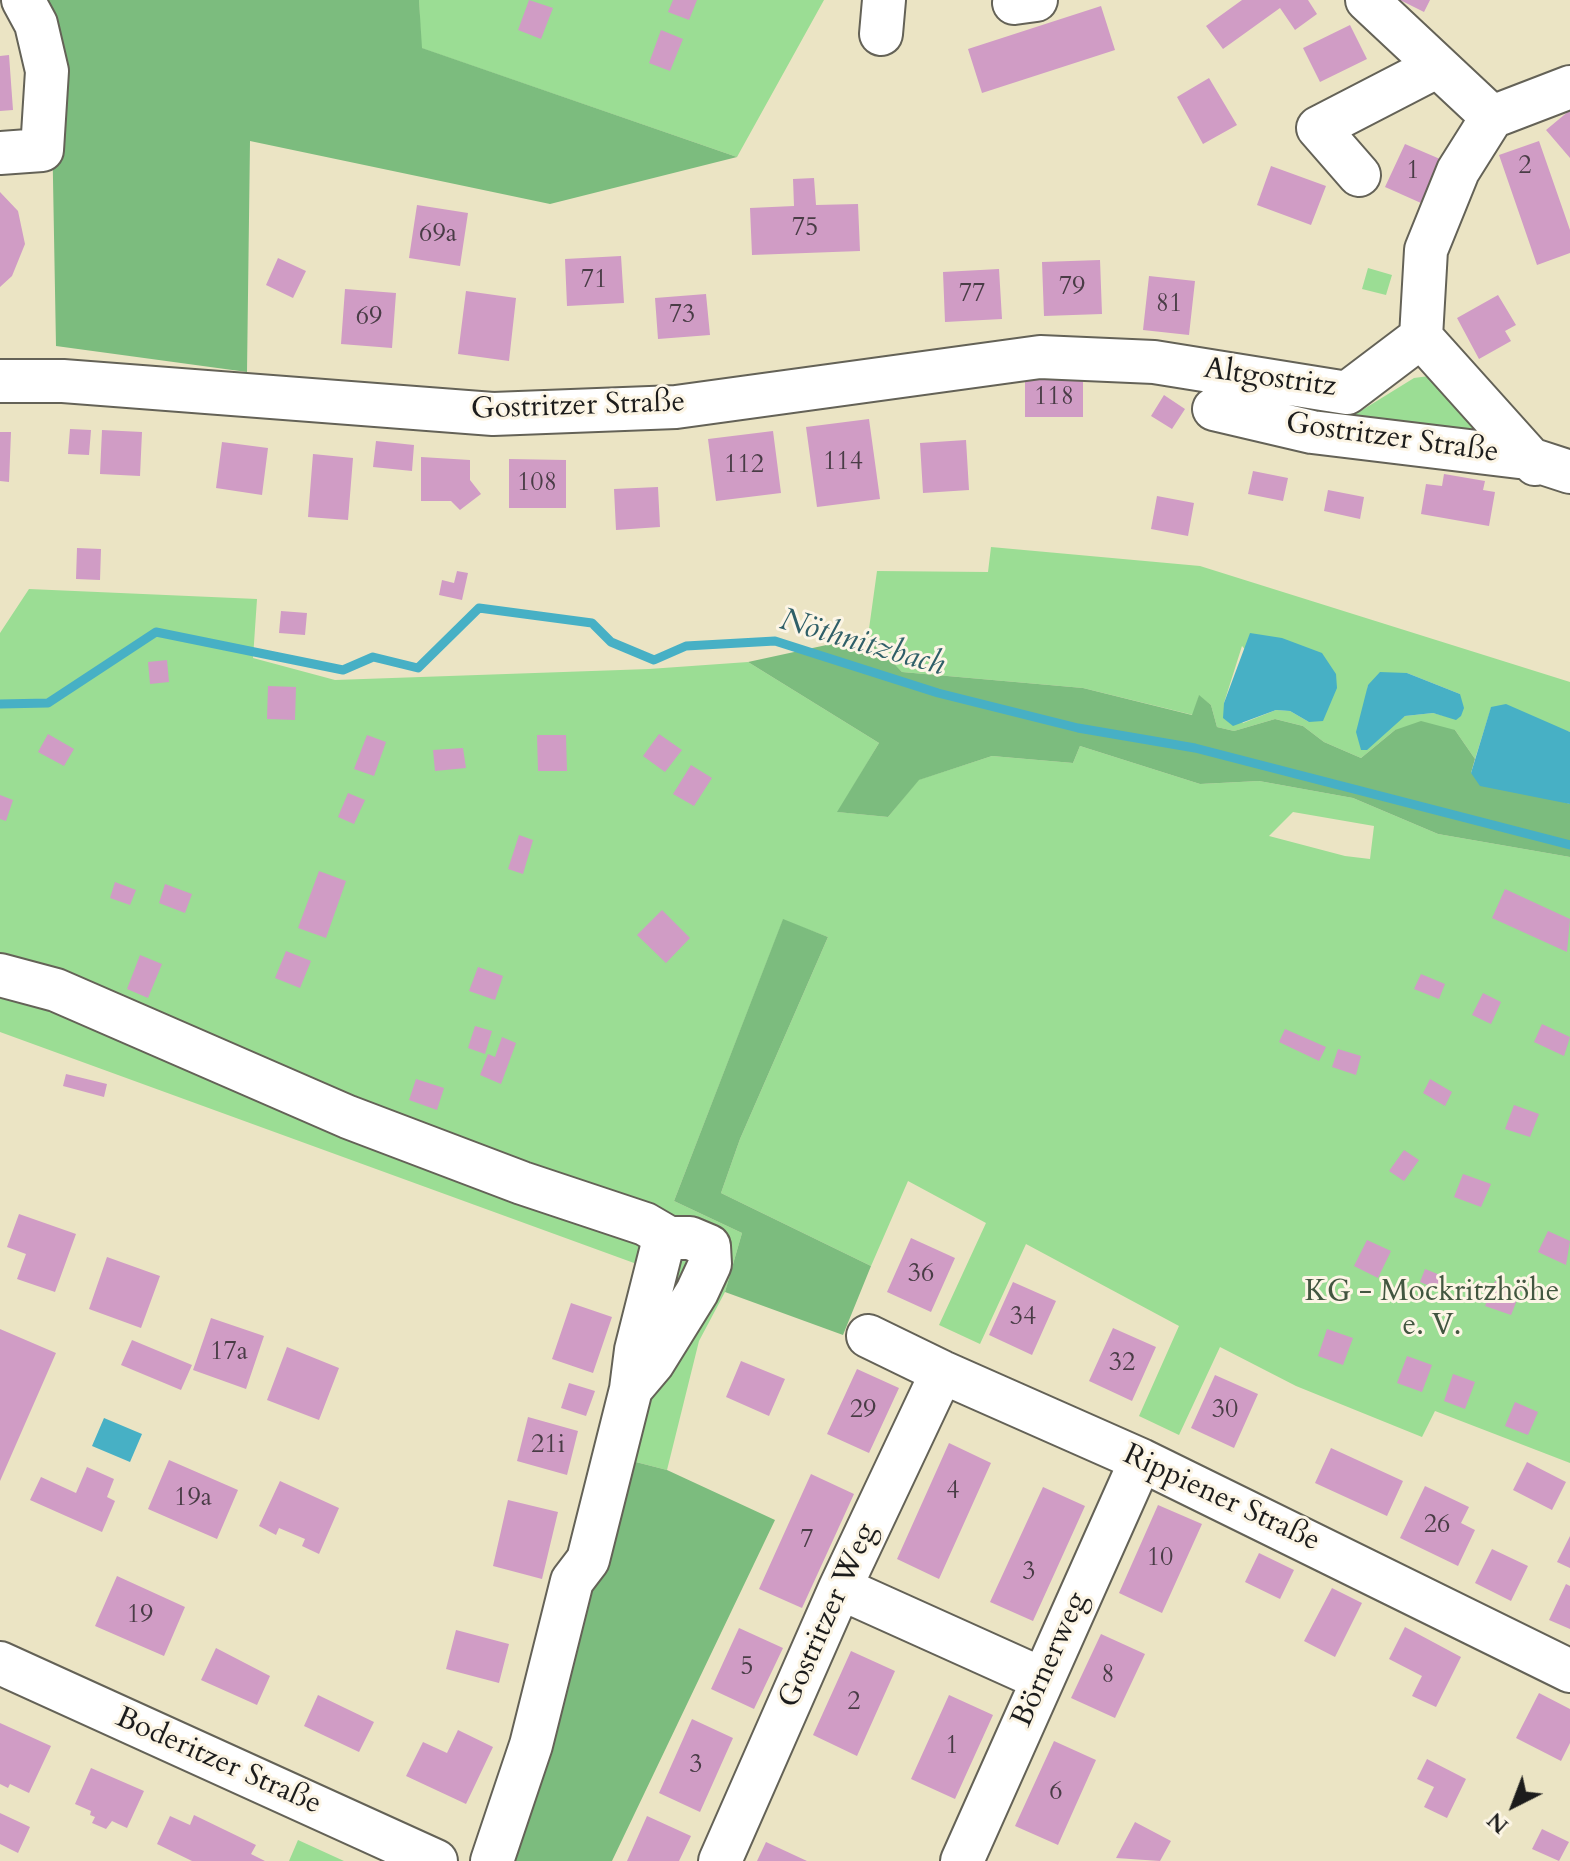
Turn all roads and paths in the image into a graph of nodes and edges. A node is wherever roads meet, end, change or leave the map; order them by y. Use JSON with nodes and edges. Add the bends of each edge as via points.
{"nodes":[{"id":1,"x":23,"y":0,"type":"edge"},
{"id":2,"x":1367,"y":0,"type":"edge"},
{"id":3,"x":1436,"y":67,"type":"junction"},
{"id":4,"x":1570,"y":87,"type":"edge"},
{"id":5,"x":1492,"y":117,"type":"junction"},
{"id":6,"x":0,"y":153,"type":"edge"},
{"id":7,"x":1359,"y":175,"type":"dead end"},
{"id":8,"x":1421,"y":337,"type":"junction"},
{"id":9,"x":1154,"y":362,"type":"joint"},
{"id":10,"x":0,"y":381,"type":"edge"},
{"id":11,"x":1214,"y":409,"type":"dead end"},
{"id":12,"x":1527,"y":458,"type":"junction"},
{"id":13,"x":1570,"y":472,"type":"edge"},
{"id":14,"x":1570,"y":493,"type":"edge"},
{"id":15,"x":0,"y":975,"type":"edge"},
{"id":16,"x":868,"y":1336,"type":"dead end"},
{"id":17,"x":942,"y":1372,"type":"junction"},
{"id":18,"x":1141,"y":1460,"type":"junction"},
{"id":19,"x":840,"y":1588,"type":"junction"},
{"id":20,"x":0,"y":1663,"type":"edge"},
{"id":21,"x":1570,"y":1671,"type":"edge"},
{"id":22,"x":1042,"y":1679,"type":"junction"},
{"id":23,"x":436,"y":1861,"type":"edge"},
{"id":24,"x":492,"y":1861,"type":"edge"},
{"id":25,"x":720,"y":1861,"type":"edge"},
{"id":26,"x":962,"y":1861,"type":"edge"}],
"edges":[{"from":1,"to":6,"type":"street","via":[[36,24],[47,71],[42,150]]},
{"from":2,"to":3,"type":"street"},
{"from":3,"to":5,"type":"street"},
{"from":3,"to":7,"type":"street","via":[[1318,128]]},
{"from":4,"to":5,"type":"street"},
{"from":5,"to":8,"type":"street","via":[[1458,171],[1426,250]]},
{"from":8,"to":9,"type":"street","name":"Altgostritz","via":[[1347,393]]},
{"from":8,"to":12,"type":"street"},
{"from":9,"to":10,"type":"street","name":"Gostritzer Straße","via":[[1040,357],[676,407],[493,414],[63,381]]},
{"from":11,"to":12,"type":"street","name":"Gostritzer Straße","via":[[1312,432]]},
{"from":12,"to":13,"type":"street","name":"Gostritzer Straße"},
{"from":12,"to":14,"type":"street"},
{"from":15,"to":24,"type":"street","via":[[56,990],[348,1117],[645,1224],[669,1238],[690,1238],[709,1246],[710,1264],[697,1292],[631,1389],[588,1560],[572,1581],[531,1745]]},
{"from":16,"to":17,"type":"street","name":"Rippiener Straße"},
{"from":17,"to":18,"type":"street","name":"Rippiener Straße"},
{"from":17,"to":19,"type":"street","name":"Gostritzer Weg"},
{"from":18,"to":21,"type":"street","name":"Rippiener Straße"},
{"from":18,"to":22,"type":"street","name":"Börnerweg"},
{"from":19,"to":22,"type":"street"},
{"from":19,"to":25,"type":"street","name":"Gostritzer Weg"},
{"from":20,"to":23,"type":"street","name":"Boderitzer Straße"},
{"from":22,"to":26,"type":"street","name":"Börnerweg"}]}
